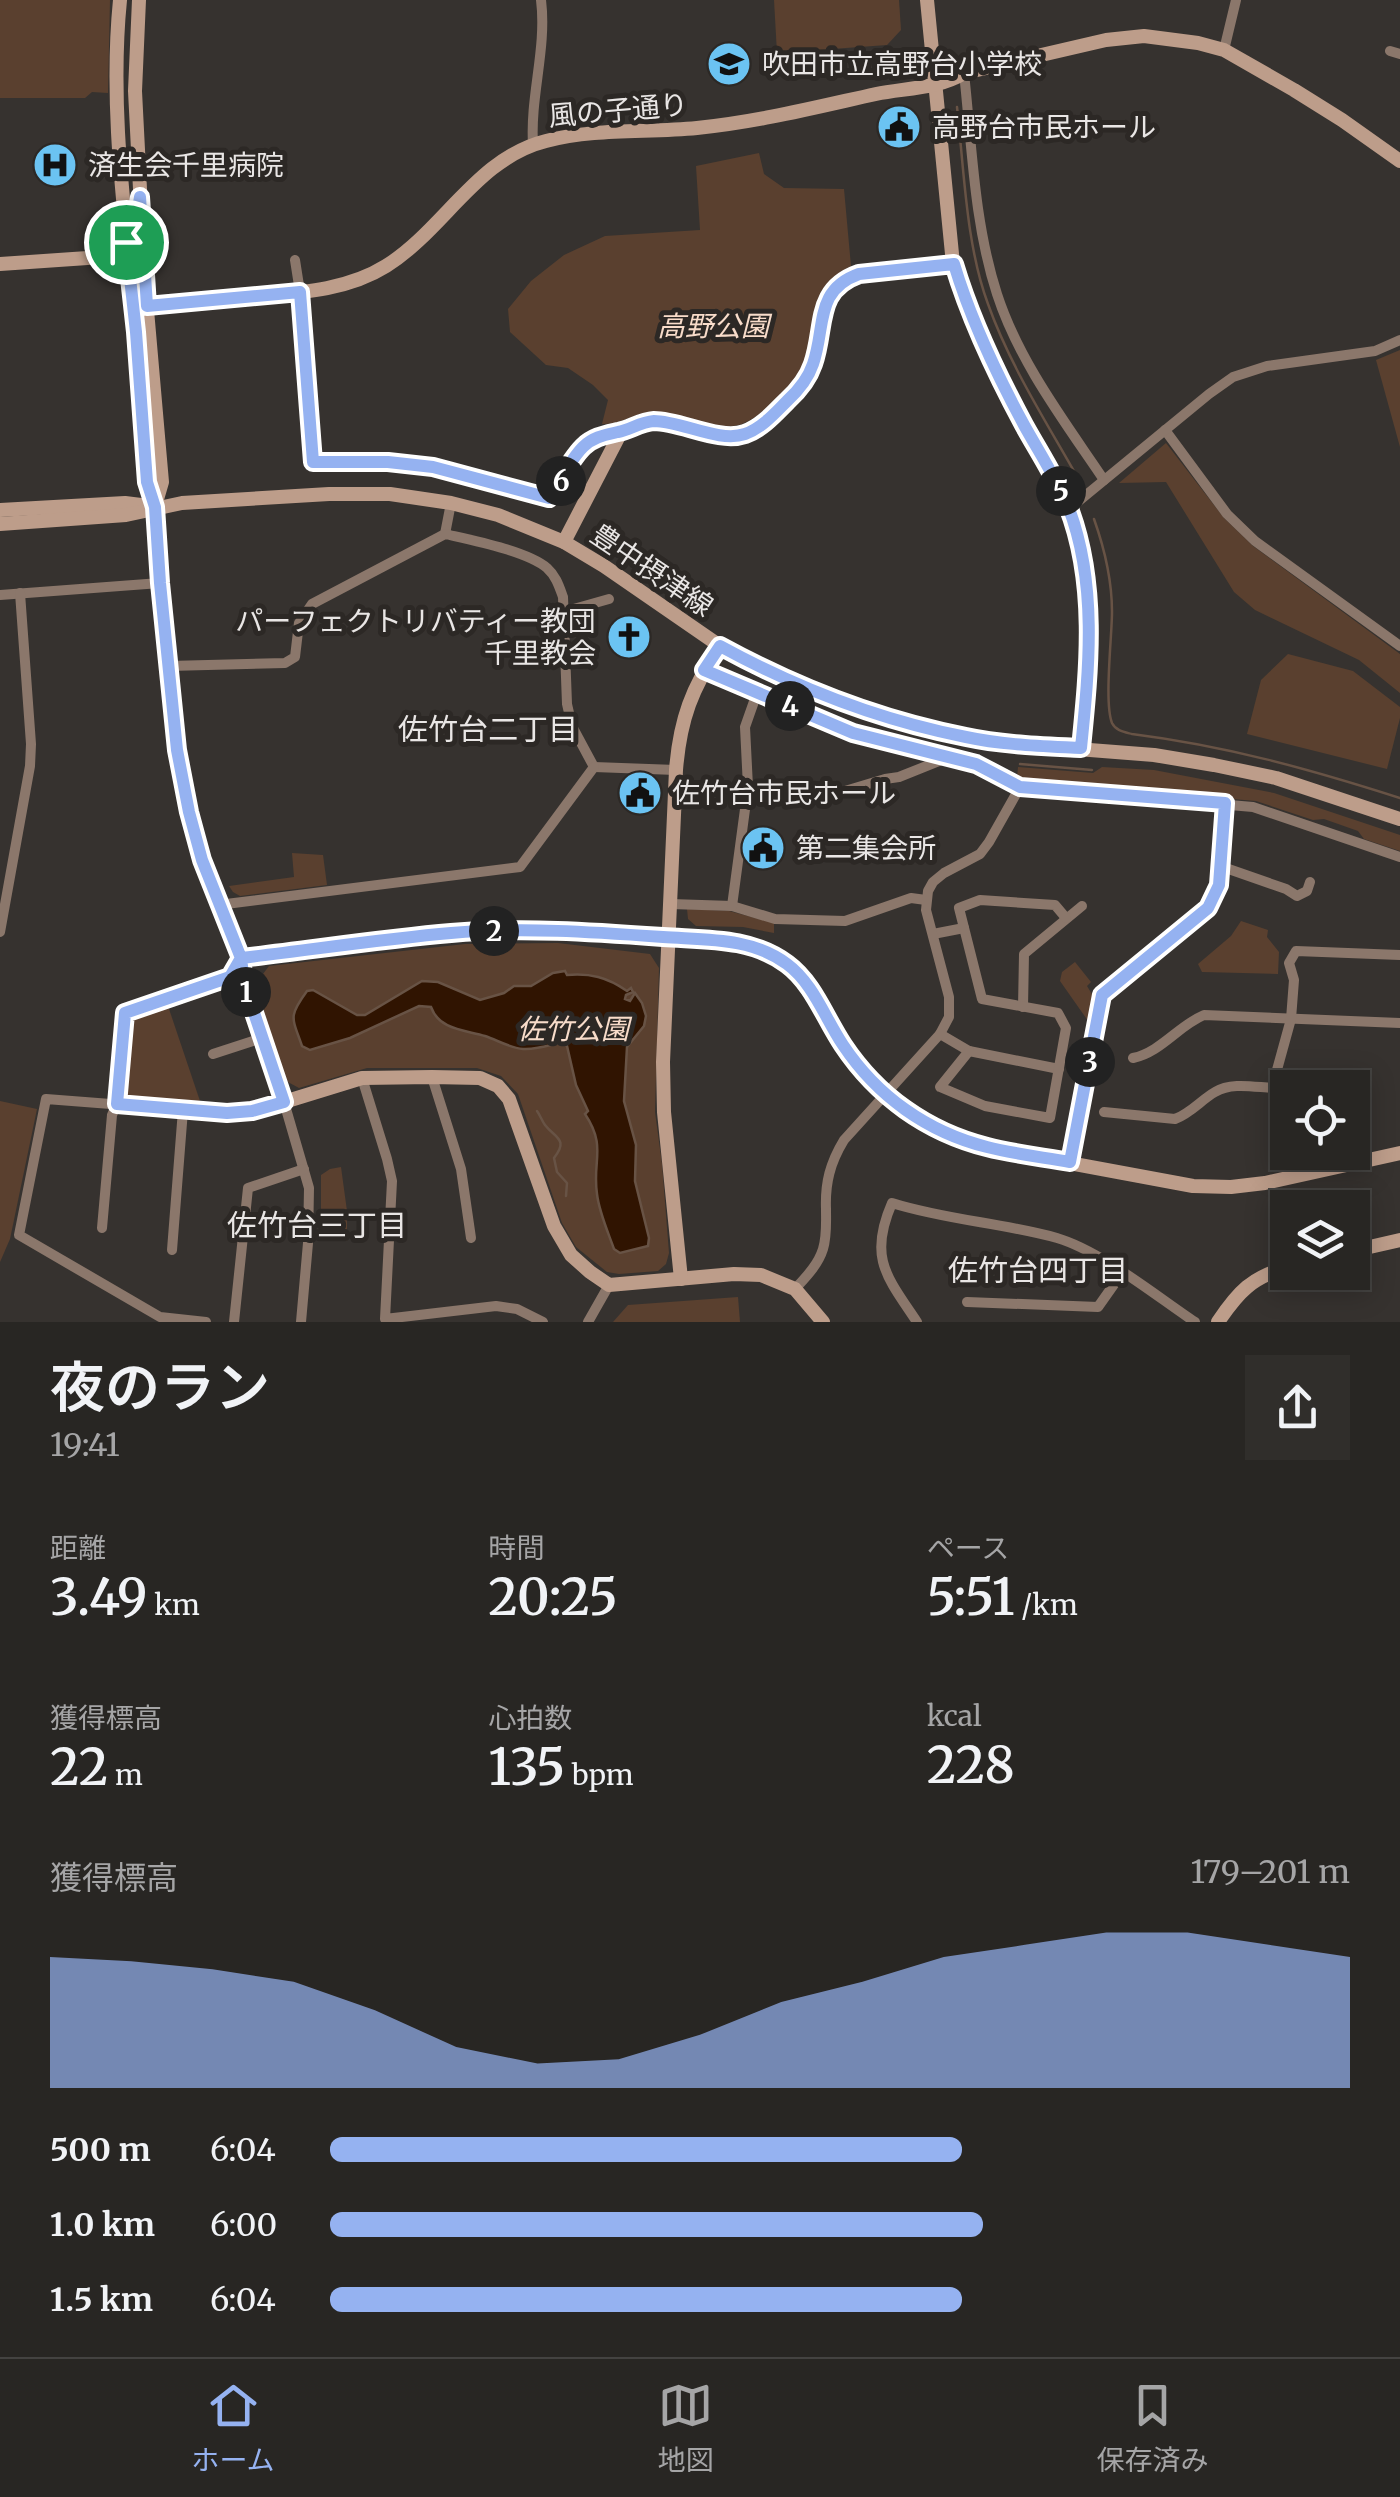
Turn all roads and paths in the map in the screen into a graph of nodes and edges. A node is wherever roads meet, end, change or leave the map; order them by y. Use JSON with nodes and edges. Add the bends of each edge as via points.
{"nodes":[{"id":1,"x":120,"y":0,"type":"edge"},
{"id":2,"x":139,"y":0,"type":"edge"},
{"id":3,"x":541,"y":0,"type":"edge"},
{"id":4,"x":926,"y":0,"type":"edge"},
{"id":5,"x":1236,"y":0,"type":"edge"},
{"id":6,"x":1224,"y":50,"type":"junction"},
{"id":7,"x":964,"y":73,"type":"junction"},
{"id":8,"x":935,"y":85,"type":"junction"},
{"id":9,"x":533,"y":144,"type":"junction"},
{"id":10,"x":1400,"y":160,"type":"edge"},
{"id":11,"x":140,"y":197,"type":"junction"},
{"id":12,"x":124,"y":223,"type":"junction"},
{"id":13,"x":126,"y":242,"type":"junction"},
{"id":14,"x":102,"y":257,"type":"junction"},
{"id":15,"x":295,"y":260,"type":"dead end"},
{"id":16,"x":0,"y":264,"type":"edge"},
{"id":17,"x":954,"y":264,"type":"junction"},
{"id":18,"x":130,"y":276,"type":"junction"},
{"id":19,"x":300,"y":292,"type":"junction"},
{"id":20,"x":140,"y":307,"type":"junction"},
{"id":21,"x":1400,"y":340,"type":"edge"},
{"id":22,"x":1166,"y":430,"type":"junction"},
{"id":23,"x":621,"y":432,"type":"junction"},
{"id":24,"x":1104,"y":480,"type":"junction"},
{"id":25,"x":451,"y":503,"type":"junction"},
{"id":26,"x":155,"y":507,"type":"junction"},
{"id":27,"x":1069,"y":509,"type":"junction"},
{"id":28,"x":0,"y":510,"type":"edge"},
{"id":29,"x":0,"y":524,"type":"edge"},
{"id":30,"x":445,"y":534,"type":"junction"},
{"id":31,"x":564,"y":542,"type":"junction"},
{"id":32,"x":160,"y":583,"type":"junction"},
{"id":33,"x":20,"y":593,"type":"junction"},
{"id":34,"x":0,"y":595,"type":"edge"},
{"id":35,"x":609,"y":599,"type":"dead end"},
{"id":36,"x":563,"y":612,"type":"junction"},
{"id":37,"x":720,"y":646,"type":"junction"},
{"id":38,"x":1400,"y":646,"type":"edge"},
{"id":39,"x":170,"y":666,"type":"junction"},
{"id":40,"x":704,"y":670,"type":"junction"},
{"id":41,"x":757,"y":693,"type":"junction"},
{"id":42,"x":1081,"y":748,"type":"junction"},
{"id":43,"x":950,"y":757,"type":"junction"},
{"id":44,"x":594,"y":768,"type":"junction"},
{"id":45,"x":676,"y":770,"type":"junction"},
{"id":46,"x":748,"y":787,"type":"junction"},
{"id":47,"x":1020,"y":787,"type":"junction"},
{"id":48,"x":1225,"y":803,"type":"junction"},
{"id":49,"x":1400,"y":820,"type":"edge"},
{"id":50,"x":1400,"y":857,"type":"edge"},
{"id":51,"x":1220,"y":866,"type":"junction"},
{"id":52,"x":1310,"y":882,"type":"dead end"},
{"id":53,"x":926,"y":900,"type":"junction"},
{"id":54,"x":218,"y":904,"type":"junction"},
{"id":55,"x":670,"y":904,"type":"junction"},
{"id":56,"x":732,"y":906,"type":"junction"},
{"id":57,"x":1082,"y":906,"type":"dead end"},
{"id":58,"x":1066,"y":918,"type":"junction"},
{"id":59,"x":964,"y":928,"type":"junction"},
{"id":60,"x":0,"y":932,"type":"edge"},
{"id":61,"x":933,"y":934,"type":"junction"},
{"id":62,"x":670,"y":937,"type":"junction"},
{"id":63,"x":1400,"y":955,"type":"edge"},
{"id":64,"x":241,"y":958,"type":"junction"},
{"id":65,"x":1023,"y":1007,"type":"junction"},
{"id":66,"x":1292,"y":1019,"type":"junction"},
{"id":67,"x":1400,"y":1023,"type":"edge"},
{"id":68,"x":940,"y":1034,"type":"junction"},
{"id":69,"x":262,"y":1038,"type":"junction"},
{"id":70,"x":968,"y":1050,"type":"junction"},
{"id":71,"x":213,"y":1054,"type":"dead end"},
{"id":72,"x":1132,"y":1058,"type":"dead end"},
{"id":73,"x":1059,"y":1069,"type":"junction"},
{"id":74,"x":1277,"y":1070,"type":"edge"},
{"id":75,"x":432,"y":1077,"type":"junction"},
{"id":76,"x":362,"y":1078,"type":"junction"},
{"id":77,"x":1270,"y":1088,"type":"edge"},
{"id":78,"x":886,"y":1095,"type":"junction"},
{"id":79,"x":284,"y":1102,"type":"junction"},
{"id":80,"x":117,"y":1104,"type":"junction"},
{"id":81,"x":183,"y":1110,"type":"junction"},
{"id":82,"x":1104,"y":1112,"type":"dead end"},
{"id":83,"x":1400,"y":1153,"type":"edge"},
{"id":84,"x":1070,"y":1162,"type":"junction"},
{"id":85,"x":304,"y":1169,"type":"junction"},
{"id":86,"x":1292,"y":1170,"type":"edge"},
{"id":87,"x":1294,"y":1176,"type":"junction"},
{"id":88,"x":102,"y":1228,"type":"dead end"},
{"id":89,"x":471,"y":1238,"type":"dead end"},
{"id":90,"x":1400,"y":1240,"type":"edge"},
{"id":91,"x":1370,"y":1247,"type":"edge"},
{"id":92,"x":172,"y":1250,"type":"dead end"},
{"id":93,"x":1122,"y":1273,"type":"junction"},
{"id":94,"x":1270,"y":1273,"type":"edge"},
{"id":95,"x":681,"y":1279,"type":"junction"},
{"id":96,"x":609,"y":1285,"type":"junction"},
{"id":97,"x":796,"y":1289,"type":"junction"},
{"id":98,"x":966,"y":1302,"type":"dead end"},
{"id":99,"x":206,"y":1322,"type":"edge"},
{"id":100,"x":234,"y":1322,"type":"edge"},
{"id":101,"x":301,"y":1322,"type":"edge"},
{"id":102,"x":543,"y":1322,"type":"edge"},
{"id":103,"x":588,"y":1322,"type":"edge"},
{"id":104,"x":823,"y":1322,"type":"edge"},
{"id":105,"x":917,"y":1322,"type":"edge"},
{"id":106,"x":1195,"y":1322,"type":"edge"},
{"id":107,"x":1218,"y":1322,"type":"edge"}],
"edges":[{"from":1,"to":12,"type":"street"},
{"from":2,"to":11,"type":"street"},
{"from":3,"to":9,"type":"street"},
{"from":4,"to":8,"type":"street"},
{"from":5,"to":6,"type":"street"},
{"from":6,"to":7,"type":"street","name":"風の子通り","via":[[1144,36]]},
{"from":6,"to":10,"type":"street","name":"風の子通り"},
{"from":7,"to":8,"type":"street","name":"風の子通り"},
{"from":7,"to":24,"type":"street","via":[[980,226],[997,294],[1052,402]]},
{"from":8,"to":9,"type":"street","name":"風の子通り","via":[[736,124]]},
{"from":8,"to":17,"type":"street"},
{"from":9,"to":19,"type":"street","name":"風の子通り","via":[[480,178],[384,267],[336,287]]},
{"from":11,"to":13,"type":"street","via":[[134,234]]},
{"from":11,"to":20,"type":"street"},
{"from":12,"to":13,"type":"street"},
{"from":12,"to":14,"type":"street","via":[[118,242]]},
{"from":13,"to":14,"type":"street"},
{"from":13,"to":18,"type":"street"},
{"from":14,"to":16,"type":"street"},
{"from":14,"to":18,"type":"street"},
{"from":15,"to":19,"type":"street"},
{"from":17,"to":23,"type":"street","via":[[859,274],[833,289],[807,380],[742,435],[656,421]]},
{"from":17,"to":27,"type":"street","via":[[988,357]]},
{"from":18,"to":20,"type":"street"},
{"from":19,"to":20,"type":"street","name":"風の子通り"},
{"from":19,"to":23,"type":"street","via":[[313,462],[433,467],[549,498],[582,448]]},
{"from":20,"to":26,"type":"street","via":[[147,482]]},
{"from":21,"to":22,"type":"street","via":[[1375,351],[1233,377]]},
{"from":22,"to":24,"type":"street"},
{"from":22,"to":38,"type":"street","via":[[1255,541]]},
{"from":23,"to":31,"type":"street"},
{"from":24,"to":27,"type":"street"},
{"from":25,"to":26,"type":"street","name":"豊中摂津線","via":[[330,494]]},
{"from":25,"to":30,"type":"street"},
{"from":25,"to":31,"type":"street","name":"豊中摂津線"},
{"from":26,"to":28,"type":"street","name":"豊中摂津線"},
{"from":26,"to":29,"type":"street","name":"豊中摂津線"},
{"from":26,"to":32,"type":"street"},
{"from":27,"to":42,"type":"street","via":[[1085,573],[1089,640]]},
{"from":30,"to":36,"type":"street","via":[[538,562],[558,583]]},
{"from":30,"to":39,"type":"street","via":[[312,604],[299,623],[295,657],[284,663]]},
{"from":31,"to":37,"type":"street","name":"豊中摂津線"},
{"from":32,"to":33,"type":"street"},
{"from":32,"to":39,"type":"street"},
{"from":33,"to":34,"type":"street"},
{"from":33,"to":60,"type":"street","via":[[30,756]]},
{"from":35,"to":36,"type":"street"},
{"from":36,"to":44,"type":"street","via":[[567,704]]},
{"from":37,"to":40,"type":"street"},
{"from":37,"to":42,"type":"street","name":"豊中摂津線","via":[[808,690],[891,718],[966,738]]},
{"from":39,"to":54,"type":"street","via":[[189,812]]},
{"from":40,"to":41,"type":"street"},
{"from":40,"to":45,"type":"street","via":[[686,708]]},
{"from":41,"to":43,"type":"street","via":[[853,733]]},
{"from":41,"to":46,"type":"street","via":[[745,727]]},
{"from":42,"to":49,"type":"street","name":"豊中摂津線","via":[[1276,778]]},
{"from":43,"to":46,"type":"street","via":[[834,794]]},
{"from":43,"to":47,"type":"street"},
{"from":44,"to":45,"type":"street"},
{"from":44,"to":54,"type":"street","via":[[520,868]]},
{"from":45,"to":55,"type":"street"},
{"from":46,"to":56,"type":"street"},
{"from":47,"to":48,"type":"street"},
{"from":47,"to":53,"type":"street","via":[[980,854],[933,882]]},
{"from":48,"to":50,"type":"street","via":[[1254,806]]},
{"from":48,"to":51,"type":"street"},
{"from":51,"to":52,"type":"street","via":[[1296,896]]},
{"from":51,"to":84,"type":"street","via":[[1208,908],[1100,991]]},
{"from":53,"to":56,"type":"street","via":[[911,898],[845,922],[774,918]]},
{"from":53,"to":61,"type":"street"},
{"from":54,"to":64,"type":"street"},
{"from":55,"to":56,"type":"street"},
{"from":55,"to":62,"type":"street"},
{"from":57,"to":58,"type":"street"},
{"from":58,"to":59,"type":"street","via":[[1055,905],[980,900],[959,908]]},
{"from":58,"to":65,"type":"street","via":[[1024,954]]},
{"from":59,"to":61,"type":"street"},
{"from":59,"to":65,"type":"street","via":[[982,999]]},
{"from":61,"to":68,"type":"street","via":[[950,1017]]},
{"from":62,"to":64,"type":"street","via":[[504,930]]},
{"from":62,"to":78,"type":"street","via":[[742,944],[788,964],[861,1070]]},
{"from":62,"to":95,"type":"street","via":[[664,1112]]},
{"from":63,"to":66,"type":"street","via":[[1296,951],[1289,963]]},
{"from":64,"to":69,"type":"street"},
{"from":64,"to":80,"type":"street","via":[[230,977],[125,1013]]},
{"from":65,"to":73,"type":"street","via":[[1058,1014],[1066,1028]]},
{"from":66,"to":67,"type":"street"},
{"from":66,"to":72,"type":"street","via":[[1204,1014],[1147,1055]]},
{"from":66,"to":74,"type":"street"},
{"from":68,"to":70,"type":"street"},
{"from":68,"to":78,"type":"street"},
{"from":69,"to":71,"type":"street"},
{"from":69,"to":79,"type":"street"},
{"from":70,"to":73,"type":"street"},
{"from":70,"to":73,"type":"street","via":[[940,1087],[985,1106],[1050,1118]]},
{"from":75,"to":76,"type":"street"},
{"from":75,"to":89,"type":"street","via":[[460,1169]]},
{"from":75,"to":96,"type":"street","via":[[480,1078],[498,1086],[509,1099],[554,1226],[571,1255]]},
{"from":76,"to":79,"type":"street"},
{"from":76,"to":102,"type":"street","via":[[392,1181],[385,1319],[496,1306]]},
{"from":77,"to":82,"type":"street","via":[[1219,1089],[1187,1120]]},
{"from":78,"to":84,"type":"street","via":[[948,1134]]},
{"from":78,"to":97,"type":"street","via":[[834,1156],[822,1252]]},
{"from":79,"to":81,"type":"street","via":[[227,1113]]},
{"from":79,"to":85,"type":"street"},
{"from":80,"to":81,"type":"street"},
{"from":80,"to":88,"type":"street"},
{"from":80,"to":99,"type":"street","via":[[46,1098],[19,1235],[160,1317]]},
{"from":81,"to":92,"type":"street"},
{"from":83,"to":87,"type":"street"},
{"from":84,"to":87,"type":"street","via":[[1193,1186],[1231,1188]]},
{"from":85,"to":100,"type":"street","via":[[248,1188]]},
{"from":85,"to":101,"type":"street","via":[[310,1205]]},
{"from":86,"to":87,"type":"street"},
{"from":90,"to":91,"type":"street"},
{"from":93,"to":98,"type":"street","via":[[1098,1306]]},
{"from":93,"to":105,"type":"street","via":[[1059,1238],[892,1203],[881,1249],[886,1274]]},
{"from":93,"to":106,"type":"street"},
{"from":94,"to":107,"type":"street","via":[[1235,1297]]},
{"from":95,"to":96,"type":"street"},
{"from":95,"to":97,"type":"street","via":[[761,1275]]},
{"from":96,"to":103,"type":"street"},
{"from":97,"to":104,"type":"street"}]}
